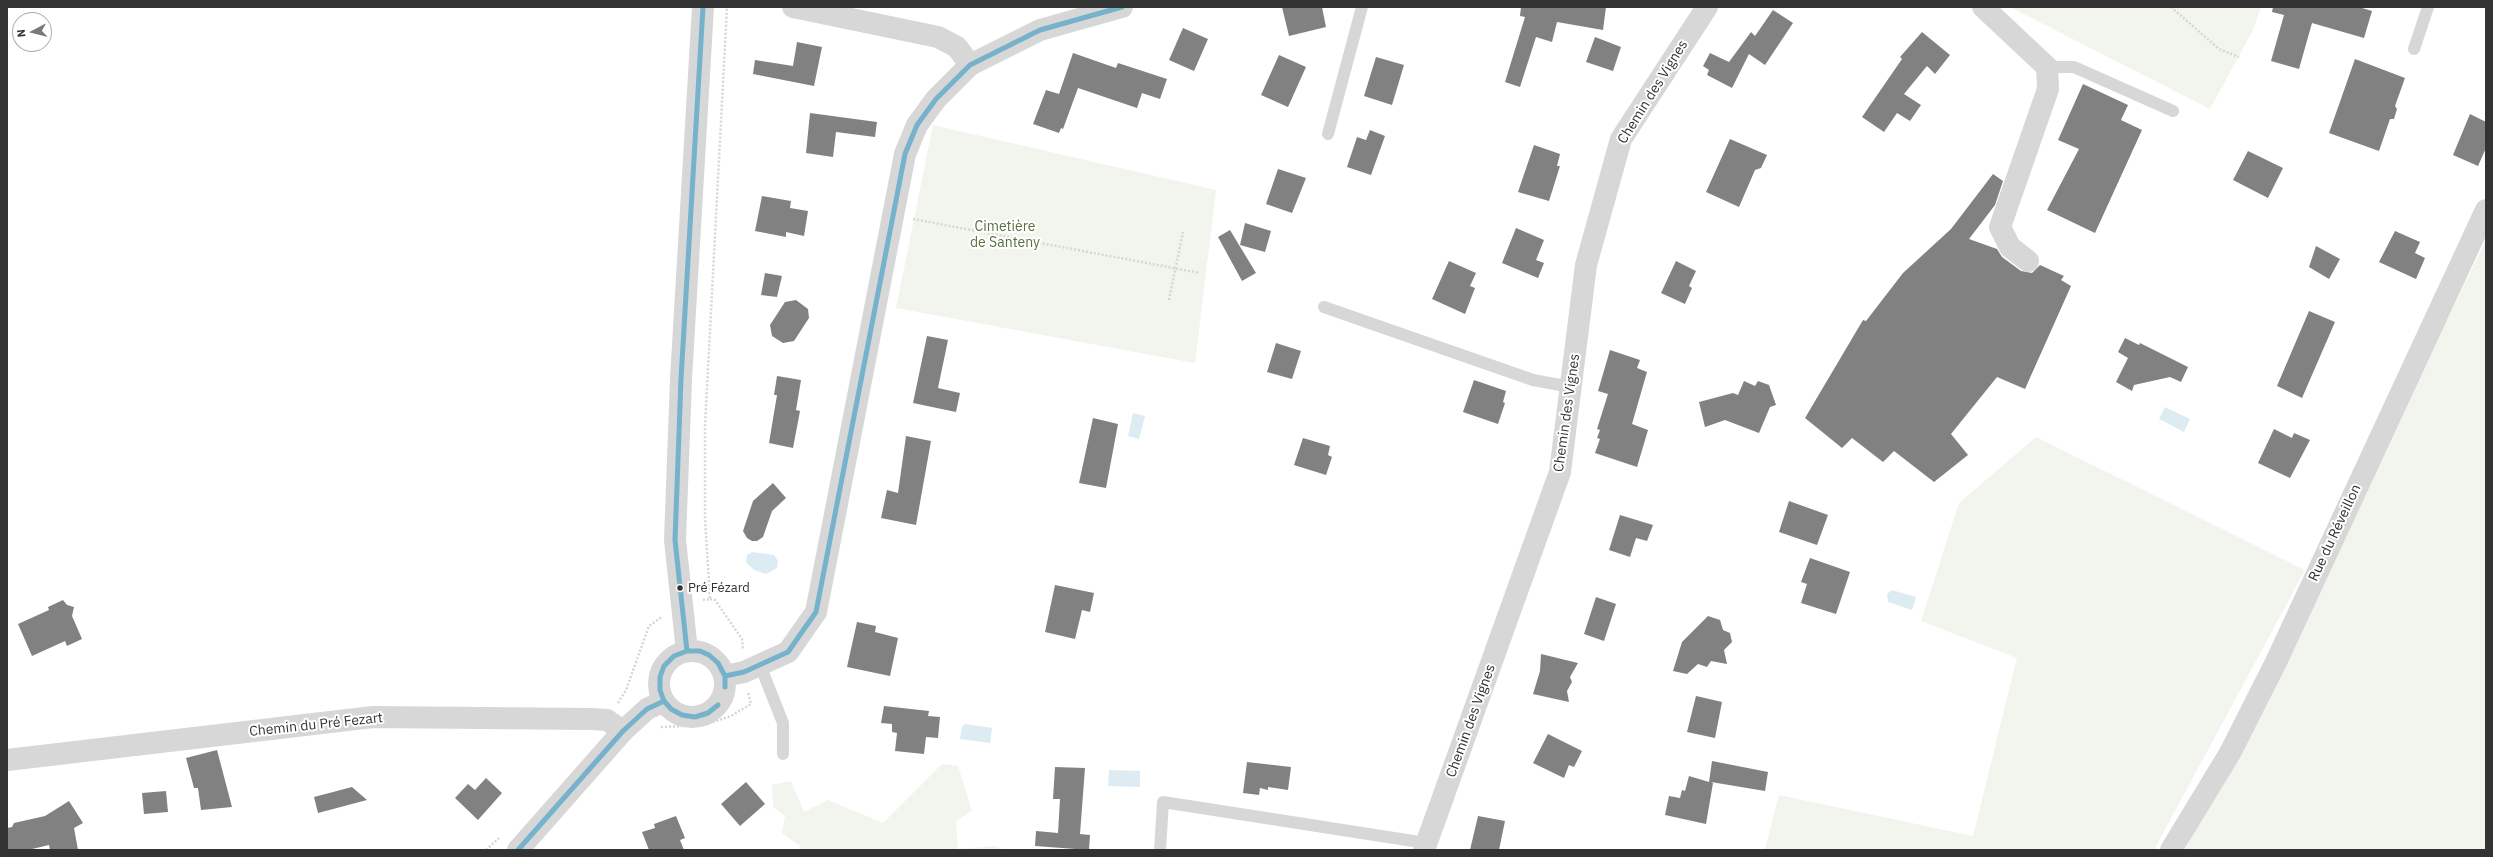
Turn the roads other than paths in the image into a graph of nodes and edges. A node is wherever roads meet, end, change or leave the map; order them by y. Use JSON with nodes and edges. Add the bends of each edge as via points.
{"nodes":[{"id":1,"x":703,"y":7,"type":"edge"},
{"id":2,"x":792,"y":7,"type":"edge"},
{"id":3,"x":1122,"y":7,"type":"edge"},
{"id":4,"x":1362,"y":7,"type":"edge"},
{"id":5,"x":1707,"y":7,"type":"edge"},
{"id":6,"x":1983,"y":7,"type":"edge"},
{"id":7,"x":2428,"y":7,"type":"edge"},
{"id":8,"x":2414,"y":49,"type":"dead end"},
{"id":9,"x":970,"y":65,"type":"junction"},
{"id":10,"x":2047,"y":67,"type":"junction"},
{"id":11,"x":2173,"y":110,"type":"dead end"},
{"id":12,"x":1328,"y":134,"type":"dead end"},
{"id":13,"x":2486,"y":210,"type":"edge"},
{"id":14,"x":2028,"y":260,"type":"dead end"},
{"id":15,"x":1324,"y":308,"type":"dead end"},
{"id":16,"x":1571,"y":387,"type":"junction"},
{"id":17,"x":687,"y":651,"type":"junction"},
{"id":18,"x":760,"y":665,"type":"junction"},
{"id":19,"x":725,"y":676,"type":"junction"},
{"id":20,"x":664,"y":701,"type":"junction"},
{"id":21,"x":623,"y":731,"type":"junction"},
{"id":22,"x":783,"y":754,"type":"dead end"},
{"id":23,"x":7,"y":760,"type":"edge"},
{"id":24,"x":1425,"y":846,"type":"edge"},
{"id":25,"x":518,"y":850,"type":"edge"},
{"id":26,"x":1160,"y":850,"type":"edge"},
{"id":27,"x":2172,"y":850,"type":"edge"}],
"edges":[{"from":1,"to":17,"type":"street","via":[[681,379],[675,540]]},
{"from":2,"to":9,"type":"street","via":[[938,37],[957,47]]},
{"from":3,"to":9,"type":"street","via":[[1040,30]]},
{"from":4,"to":12,"type":"lane"},
{"from":5,"to":16,"type":"street","name":"Chemin des Vignes","via":[[1620,139],[1586,265]]},
{"from":6,"to":10,"type":"street"},
{"from":7,"to":8,"type":"lane"},
{"from":9,"to":18,"type":"street","via":[[936,100],[917,125],[905,154],[816,612],[788,652]]},
{"from":10,"to":11,"type":"lane","via":[[2074,67]]},
{"from":10,"to":14,"type":"street","via":[[2048,89],[2000,227],[2010,247]]},
{"from":13,"to":27,"type":"street","name":"Rue du Réveillon","via":[[2276,662],[2230,753]]},
{"from":15,"to":16,"type":"lane","via":[[1533,380]]},
{"from":16,"to":24,"type":"street","name":"Chemin des Vignes","via":[[1560,472]]},
{"from":17,"to":19,"type":"street","via":[[700,651],[710,655]]},
{"from":17,"to":20,"type":"street","via":[[674,656],[664,666],[660,677],[660,690]]},
{"from":18,"to":19,"type":"street"},
{"from":18,"to":22,"type":"lane","via":[[783,722]]},
{"from":19,"to":20,"type":"street","via":[[724,695],[718,705],[708,713],[695,717],[682,715],[671,709]]},
{"from":20,"to":21,"type":"street","via":[[647,709]]},
{"from":21,"to":23,"type":"street","name":"Chemin du Pré Fezart","via":[[607,720],[592,719],[373,717]]},
{"from":21,"to":25,"type":"street"},
{"from":24,"to":26,"type":"lane","via":[[1163,802]]}]}
